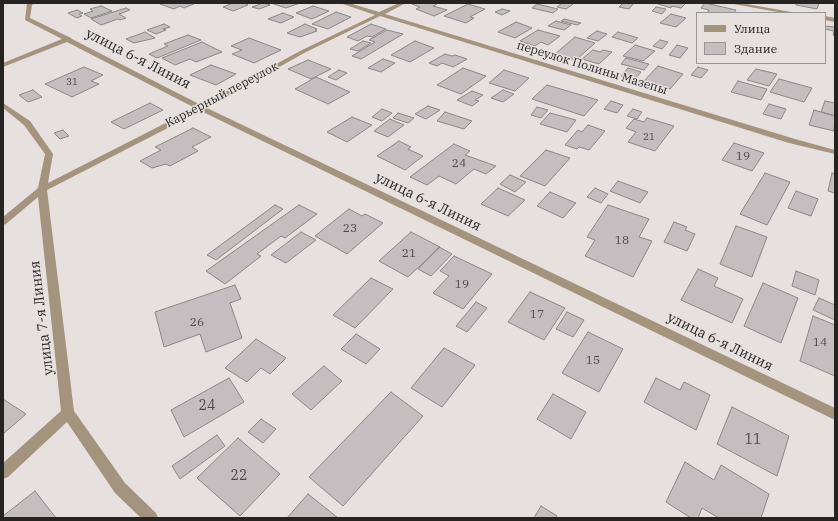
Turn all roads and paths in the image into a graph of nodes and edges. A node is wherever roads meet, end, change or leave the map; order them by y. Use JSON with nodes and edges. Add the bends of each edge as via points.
{"nodes":[{"id":1,"x":32,"y":3,"type":"edge"},
{"id":2,"x":343,"y":3,"type":"edge"},
{"id":3,"x":403,"y":3,"type":"edge"},
{"id":4,"x":731,"y":3,"type":"edge"},
{"id":5,"x":788,"y":12,"type":"edge"},
{"id":6,"x":378,"y":14,"type":"junction"},
{"id":7,"x":69,"y":39,"type":"junction"},
{"id":8,"x":3,"y":66,"type":"edge"},
{"id":9,"x":3,"y":105,"type":"edge"},
{"id":10,"x":201,"y":108,"type":"junction"},
{"id":11,"x":835,"y":152,"type":"edge"},
{"id":12,"x":42,"y":189,"type":"junction"},
{"id":13,"x":3,"y":222,"type":"edge"},
{"id":14,"x":68,"y":413,"type":"junction"},
{"id":15,"x":835,"y":414,"type":"edge"},
{"id":16,"x":3,"y":472,"type":"edge"},
{"id":17,"x":151,"y":518,"type":"edge"}],
"edges":[{"from":1,"to":7,"type":"street","name":"улица 6-я Линия","via":[[29,4],[27,19]]},
{"from":2,"to":6,"type":"street","name":"переулок Полины Мазепы"},
{"from":3,"to":6,"type":"street","name":"Карьерный переулок"},
{"from":4,"to":5,"type":"street"},
{"from":6,"to":10,"type":"street","name":"Карьерный переулок","via":[[302,52]]},
{"from":6,"to":11,"type":"street","name":"переулок Полины Мазепы"},
{"from":7,"to":8,"type":"street"},
{"from":7,"to":10,"type":"street","name":"улица 6-я Линия"},
{"from":9,"to":12,"type":"street","name":"улица 7-я Линия","via":[[27,122],[50,154]]},
{"from":10,"to":12,"type":"street","name":"Карьерный переулок"},
{"from":10,"to":15,"type":"street","name":"улица 6-я Линия"},
{"from":12,"to":13,"type":"street","name":"Карьерный переулок"},
{"from":12,"to":14,"type":"street","name":"улица 7-я Линия"},
{"from":14,"to":16,"type":"street"},
{"from":14,"to":17,"type":"street","name":"улица 7-я Линия","via":[[120,488]]}]}
